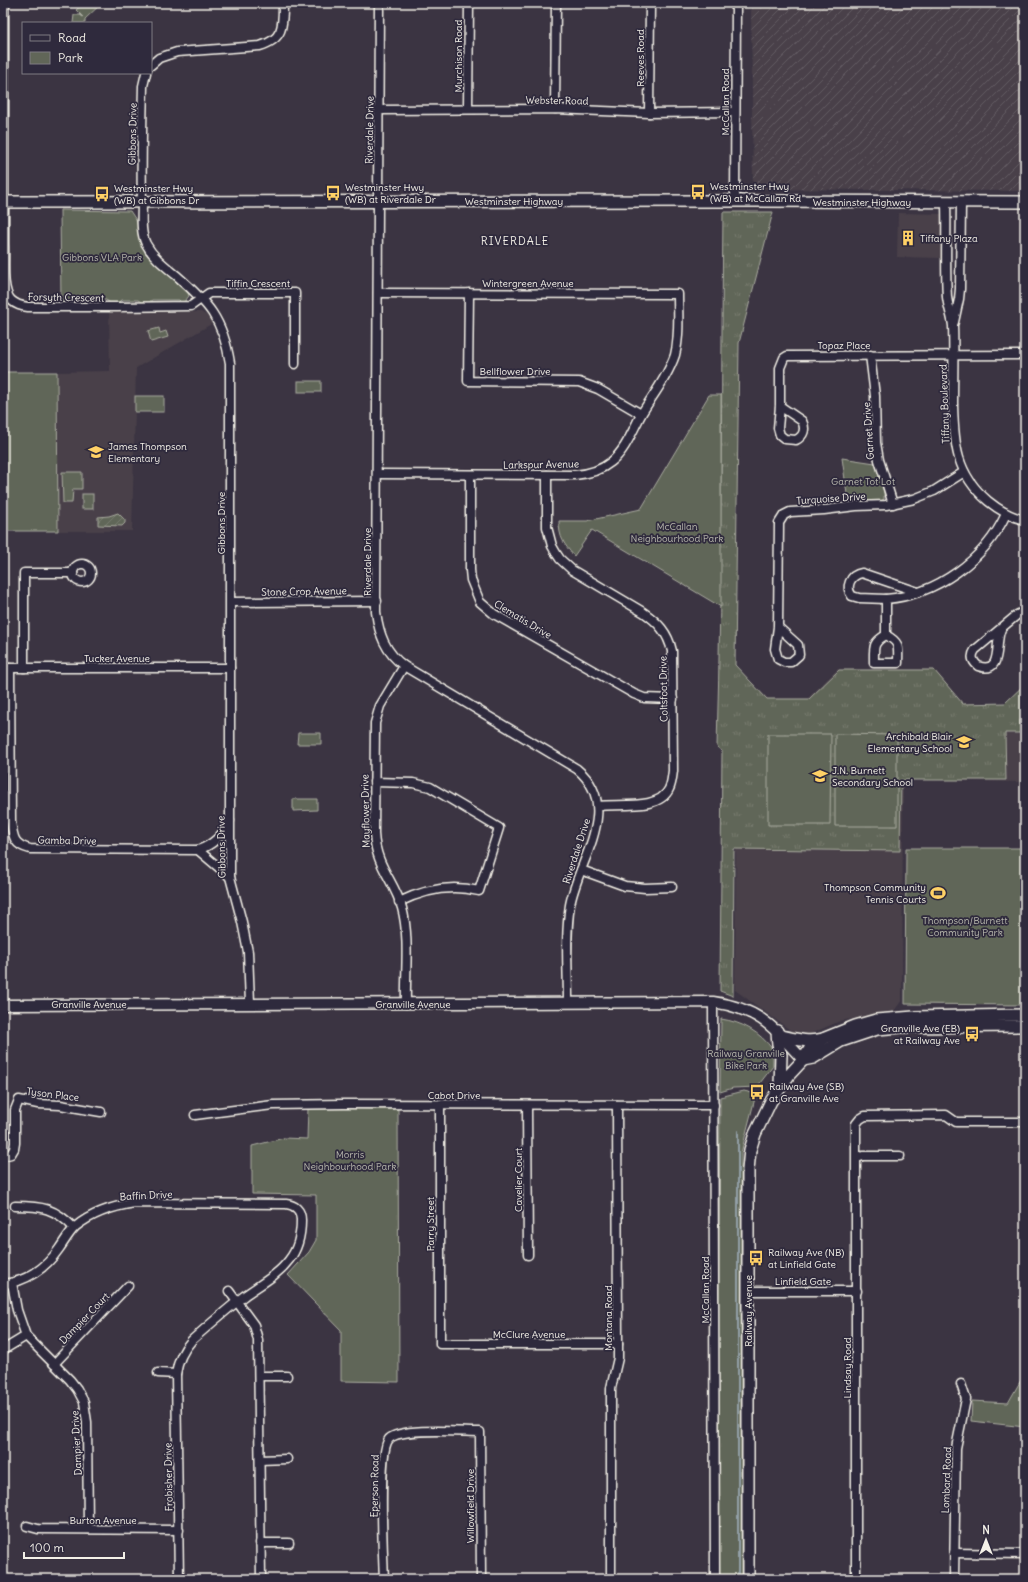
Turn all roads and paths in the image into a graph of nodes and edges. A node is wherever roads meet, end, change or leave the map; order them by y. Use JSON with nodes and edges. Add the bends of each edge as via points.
{"nodes":[{"id":1,"x":4,"y":3,"type":"edge"},
{"id":2,"x":283,"y":3,"type":"edge"},
{"id":3,"x":379,"y":3,"type":"edge"},
{"id":4,"x":468,"y":3,"type":"edge"},
{"id":5,"x":556,"y":3,"type":"edge"},
{"id":6,"x":650,"y":3,"type":"edge"},
{"id":7,"x":736,"y":3,"type":"edge"},
{"id":8,"x":152,"y":64,"type":"edge"},
{"id":9,"x":146,"y":74,"type":"edge"},
{"id":10,"x":468,"y":109,"type":"junction"},
{"id":11,"x":555,"y":109,"type":"junction"},
{"id":12,"x":379,"y":110,"type":"junction"},
{"id":13,"x":734,"y":112,"type":"junction"},
{"id":14,"x":649,"y":113,"type":"junction"},
{"id":15,"x":735,"y":200,"type":"junction"},
{"id":16,"x":378,"y":201,"type":"junction"},
{"id":17,"x":3,"y":202,"type":"edge"},
{"id":18,"x":142,"y":202,"type":"junction"},
{"id":19,"x":946,"y":202,"type":"junction"},
{"id":20,"x":961,"y":202,"type":"junction"},
{"id":21,"x":1025,"y":202,"type":"edge"},
{"id":22,"x":378,"y":293,"type":"junction"},
{"id":23,"x":469,"y":293,"type":"junction"},
{"id":24,"x":678,"y":294,"type":"joint"},
{"id":25,"x":201,"y":298,"type":"junction"},
{"id":26,"x":953,"y":325,"type":"junction"},
{"id":27,"x":1024,"y":354,"type":"edge"},
{"id":28,"x":870,"y":355,"type":"junction"},
{"id":29,"x":953,"y":355,"type":"junction"},
{"id":30,"x":295,"y":364,"type":"dead end"},
{"id":31,"x":780,"y":406,"type":"dead end"},
{"id":32,"x":641,"y":414,"type":"junction"},
{"id":33,"x":964,"y":472,"type":"junction"},
{"id":34,"x":378,"y":474,"type":"junction"},
{"id":35,"x":470,"y":475,"type":"junction"},
{"id":36,"x":548,"y":475,"type":"junction"},
{"id":37,"x":893,"y":504,"type":"junction"},
{"id":38,"x":1006,"y":514,"type":"junction"},
{"id":39,"x":1025,"y":520,"type":"edge"},
{"id":40,"x":73,"y":573,"type":"dead end"},
{"id":41,"x":918,"y":592,"type":"junction"},
{"id":42,"x":886,"y":599,"type":"junction"},
{"id":43,"x":377,"y":601,"type":"junction"},
{"id":44,"x":231,"y":602,"type":"junction"},
{"id":45,"x":1025,"y":611,"type":"edge"},
{"id":46,"x":778,"y":627,"type":"dead end"},
{"id":47,"x":1002,"y":630,"type":"junction"},
{"id":48,"x":886,"y":635,"type":"dead end"},
{"id":49,"x":404,"y":666,"type":"junction"},
{"id":50,"x":7,"y":668,"type":"edge"},
{"id":51,"x":24,"y":668,"type":"junction"},
{"id":52,"x":230,"y":668,"type":"junction"},
{"id":53,"x":673,"y":699,"type":"junction"},
{"id":54,"x":374,"y":782,"type":"junction"},
{"id":55,"x":598,"y":806,"type":"junction"},
{"id":56,"x":231,"y":819,"type":"junction"},
{"id":57,"x":198,"y":850,"type":"junction"},
{"id":58,"x":581,"y":870,"type":"junction"},
{"id":59,"x":230,"y":877,"type":"junction"},
{"id":60,"x":672,"y":887,"type":"dead end"},
{"id":61,"x":399,"y":902,"type":"junction"},
{"id":62,"x":568,"y":1002,"type":"junction"},
{"id":63,"x":713,"y":1002,"type":"junction"},
{"id":64,"x":250,"y":1003,"type":"junction"},
{"id":65,"x":406,"y":1004,"type":"junction"},
{"id":66,"x":3,"y":1005,"type":"edge"},
{"id":67,"x":1025,"y":1016,"type":"edge"},
{"id":68,"x":1025,"y":1026,"type":"edge"},
{"id":69,"x":779,"y":1034,"type":"junction"},
{"id":70,"x":825,"y":1038,"type":"junction"},
{"id":71,"x":803,"y":1060,"type":"junction"},
{"id":72,"x":780,"y":1086,"type":"junction"},
{"id":73,"x":440,"y":1105,"type":"junction"},
{"id":74,"x":527,"y":1105,"type":"junction"},
{"id":75,"x":617,"y":1105,"type":"junction"},
{"id":76,"x":714,"y":1105,"type":"junction"},
{"id":77,"x":101,"y":1112,"type":"dead end"},
{"id":78,"x":195,"y":1115,"type":"dead end"},
{"id":79,"x":1025,"y":1122,"type":"edge"},
{"id":80,"x":3,"y":1156,"type":"edge"},
{"id":81,"x":900,"y":1156,"type":"dead end"},
{"id":82,"x":857,"y":1158,"type":"junction"},
{"id":83,"x":15,"y":1206,"type":"dead end"},
{"id":84,"x":295,"y":1206,"type":"joint"},
{"id":85,"x":74,"y":1228,"type":"junction"},
{"id":86,"x":528,"y":1255,"type":"dead end"},
{"id":87,"x":12,"y":1283,"type":"junction"},
{"id":88,"x":3,"y":1284,"type":"edge"},
{"id":89,"x":128,"y":1286,"type":"dead end"},
{"id":90,"x":229,"y":1291,"type":"dead end"},
{"id":91,"x":748,"y":1291,"type":"junction"},
{"id":92,"x":856,"y":1291,"type":"junction"},
{"id":93,"x":237,"y":1302,"type":"junction"},
{"id":94,"x":26,"y":1336,"type":"junction"},
{"id":95,"x":440,"y":1344,"type":"joint"},
{"id":96,"x":618,"y":1344,"type":"junction"},
{"id":97,"x":3,"y":1350,"type":"edge"},
{"id":98,"x":54,"y":1364,"type":"junction"},
{"id":99,"x":158,"y":1373,"type":"dead end"},
{"id":100,"x":176,"y":1374,"type":"junction"},
{"id":101,"x":259,"y":1376,"type":"junction"},
{"id":102,"x":287,"y":1376,"type":"dead end"},
{"id":103,"x":961,"y":1384,"type":"dead end"},
{"id":104,"x":480,"y":1432,"type":"joint"},
{"id":105,"x":287,"y":1459,"type":"dead end"},
{"id":106,"x":260,"y":1460,"type":"junction"},
{"id":107,"x":27,"y":1526,"type":"dead end"},
{"id":108,"x":88,"y":1529,"type":"junction"},
{"id":109,"x":179,"y":1530,"type":"junction"},
{"id":110,"x":260,"y":1543,"type":"junction"},
{"id":111,"x":289,"y":1543,"type":"dead end"},
{"id":112,"x":954,"y":1553,"type":"junction"},
{"id":113,"x":1025,"y":1554,"type":"edge"},
{"id":114,"x":179,"y":1579,"type":"edge"},
{"id":115,"x":261,"y":1579,"type":"edge"},
{"id":116,"x":384,"y":1579,"type":"edge"},
{"id":117,"x":481,"y":1579,"type":"edge"},
{"id":118,"x":611,"y":1579,"type":"edge"},
{"id":119,"x":715,"y":1579,"type":"edge"},
{"id":120,"x":748,"y":1579,"type":"edge"},
{"id":121,"x":856,"y":1579,"type":"edge"},
{"id":122,"x":954,"y":1579,"type":"edge"}],
"edges":[{"from":1,"to":17,"type":"street","name":"Forsyth Crescent"},
{"from":2,"to":8,"type":"street","via":[[282,30],[277,38],[269,43],[260,46],[177,52],[159,58]]},
{"from":3,"to":12,"type":"street","name":"Riverdale Drive"},
{"from":4,"to":10,"type":"street","name":"Murchison Road"},
{"from":5,"to":11,"type":"street"},
{"from":6,"to":14,"type":"street","name":"Reeves Road"},
{"from":7,"to":13,"type":"street","name":"McCallan Road"},
{"from":9,"to":18,"type":"street","name":"Gibbons Drive","via":[[143,86]]},
{"from":10,"to":11,"type":"street","name":"Webster Road"},
{"from":10,"to":12,"type":"street","name":"Webster Road"},
{"from":11,"to":14,"type":"street","name":"Webster Road"},
{"from":12,"to":16,"type":"street","name":"Riverdale Drive"},
{"from":13,"to":14,"type":"street","name":"Webster Road"},
{"from":13,"to":15,"type":"street","name":"McCallan Road"},
{"from":15,"to":16,"type":"main road","name":"Westminster Highway"},
{"from":15,"to":19,"type":"main road","name":"Westminster Highway"},
{"from":16,"to":18,"type":"main road","name":"Westminster Highway"},
{"from":16,"to":22,"type":"street","name":"Riverdale Drive"},
{"from":17,"to":18,"type":"main road","name":"Westminster Highway"},
{"from":17,"to":25,"type":"street","name":"Forsyth Crescent","via":[[5,282],[10,299],[18,305],[113,308],[191,306]]},
{"from":18,"to":25,"type":"street","name":"Gibbons Drive","via":[[142,231],[146,244],[165,266]]},
{"from":19,"to":20,"type":"main road","name":"Westminster Highway"},
{"from":19,"to":26,"type":"street","name":"Tiffany Boulevard","via":[[947,292]]},
{"from":20,"to":21,"type":"main road","name":"Westminster Highway"},
{"from":20,"to":26,"type":"street","name":"Tiffany Boulevard","via":[[960,294]]},
{"from":22,"to":23,"type":"street","name":"Wintergreen Avenue"},
{"from":22,"to":34,"type":"street","name":"Riverdale Drive"},
{"from":23,"to":24,"type":"street","name":"Wintergreen Avenue"},
{"from":23,"to":32,"type":"street","name":"Bellflower Drive","via":[[468,381],[579,382],[598,388]]},
{"from":24,"to":32,"type":"street","name":"Larkspur Avenue","via":[[678,337],[675,355]]},
{"from":25,"to":30,"type":"street","name":"Tiffin Crescent","via":[[209,293],[295,293]]},
{"from":25,"to":44,"type":"street","name":"Gibbons Drive","via":[[212,310],[221,328],[230,363]]},
{"from":26,"to":29,"type":"street","name":"Tiffany Boulevard"},
{"from":27,"to":29,"type":"street","name":"Topaz Place"},
{"from":28,"to":29,"type":"street","name":"Topaz Place"},
{"from":28,"to":31,"type":"street","name":"Topaz Place","via":[[784,358],[781,363]]},
{"from":28,"to":37,"type":"street","name":"Garnet Drive","via":[[876,396],[876,443]]},
{"from":29,"to":33,"type":"street","name":"Tiffany Boulevard","via":[[954,440]]},
{"from":32,"to":36,"type":"street","name":"Larkspur Avenue","via":[[624,447],[606,466],[583,474]]},
{"from":33,"to":37,"type":"street","name":"Turquoise Drive","via":[[934,491]]},
{"from":33,"to":38,"type":"street","name":"Tiffany Boulevard","via":[[977,492]]},
{"from":34,"to":35,"type":"street","name":"Larkspur Avenue"},
{"from":34,"to":43,"type":"street","name":"Riverdale Drive"},
{"from":35,"to":36,"type":"street","name":"Larkspur Avenue"},
{"from":35,"to":53,"type":"street","name":"Clematis Drive","via":[[470,570],[480,602],[494,614],[634,694],[644,698]]},
{"from":36,"to":53,"type":"street","name":"Coltsfoot Drive","via":[[547,526],[552,546],[560,559],[572,570],[644,612],[661,627],[672,651]]},
{"from":37,"to":46,"type":"street","name":"Turquoise Drive","via":[[848,506],[784,514],[778,522]]},
{"from":38,"to":39,"type":"street","name":"Tiffany Boulevard"},
{"from":38,"to":41,"type":"street","via":[[993,536],[972,560],[955,574]]},
{"from":40,"to":51,"type":"street","via":[[24,574]]},
{"from":41,"to":42,"type":"street"},
{"from":41,"to":42,"type":"street","via":[[862,573],[851,580],[849,591],[852,596]]},
{"from":42,"to":48,"type":"street"},
{"from":43,"to":44,"type":"street","name":"Stone Crop Avenue"},
{"from":43,"to":49,"type":"street","name":"Riverdale Drive","via":[[377,620],[382,638],[390,653]]},
{"from":44,"to":52,"type":"street","name":"Gibbons Drive"},
{"from":45,"to":47,"type":"street"},
{"from":47,"to":47,"type":"street","via":[[975,650],[972,658],[978,666],[988,667],[994,664],[998,636]]},
{"from":49,"to":54,"type":"street","name":"Mayflower Drive","via":[[377,715],[374,731]]},
{"from":49,"to":55,"type":"street","name":"Riverdale Drive","via":[[577,769],[586,777],[594,791]]},
{"from":50,"to":51,"type":"street","name":"Tucker Avenue"},
{"from":50,"to":57,"type":"street","name":"Gamba Drive","via":[[11,820],[12,833],[17,844],[30,849]]},
{"from":51,"to":52,"type":"street","name":"Tucker Avenue"},
{"from":52,"to":56,"type":"street","name":"Gibbons Drive"},
{"from":53,"to":55,"type":"street","name":"Coltsfoot Drive","via":[[673,771],[672,782],[666,794],[652,803]]},
{"from":54,"to":61,"type":"street","name":"Mayflower Drive","via":[[374,845],[381,866]]},
{"from":54,"to":61,"type":"street","via":[[413,783],[430,787],[499,828],[479,891],[443,888]]},
{"from":55,"to":58,"type":"street","name":"Riverdale Drive","via":[[597,824]]},
{"from":56,"to":57,"type":"street","name":"Gamba Drive","via":[[216,841]]},
{"from":56,"to":59,"type":"street","name":"Gibbons Drive"},
{"from":57,"to":59,"type":"street"},
{"from":58,"to":60,"type":"street","via":[[625,886]]},
{"from":58,"to":62,"type":"street","name":"Riverdale Drive","via":[[568,919]]},
{"from":59,"to":64,"type":"street","name":"Gibbons Drive","via":[[248,952]]},
{"from":61,"to":65,"type":"street","name":"Mayflower Drive","via":[[405,928]]},
{"from":62,"to":63,"type":"street","name":"Granville Avenue"},
{"from":62,"to":65,"type":"street","name":"Granville Avenue"},
{"from":63,"to":69,"type":"street","name":"Granville Avenue","via":[[751,1012]]},
{"from":63,"to":76,"type":"street","name":"McCallan Road"},
{"from":64,"to":65,"type":"street","name":"Granville Avenue"},
{"from":64,"to":66,"type":"street","name":"Granville Avenue"},
{"from":67,"to":70,"type":"main road","via":[[914,1017],[882,1020],[855,1026]]},
{"from":68,"to":71,"type":"main road","via":[[901,1027],[877,1030],[841,1041],[813,1058]]},
{"from":69,"to":70,"type":"main road","via":[[801,1041]]},
{"from":69,"to":71,"type":"street","name":"Granville Avenue"},
{"from":69,"to":72,"type":"main road"},
{"from":70,"to":71,"type":"main road","via":[[809,1050]]},
{"from":71,"to":72,"type":"main road","name":"Railway Avenue"},
{"from":72,"to":91,"type":"main road","name":"Railway Avenue","via":[[763,1115],[750,1150]]},
{"from":73,"to":74,"type":"street","name":"Cabot Drive"},
{"from":73,"to":78,"type":"street","name":"Cabot Drive","via":[[273,1105]]},
{"from":73,"to":95,"type":"street","name":"Parry Street"},
{"from":74,"to":75,"type":"street","name":"Cabot Drive"},
{"from":74,"to":86,"type":"street","name":"Cavelier Court"},
{"from":75,"to":76,"type":"street","name":"Cabot Drive"},
{"from":75,"to":96,"type":"street","name":"Montana Road"},
{"from":76,"to":119,"type":"street","name":"McCallan Road"},
{"from":77,"to":80,"type":"street","name":"Tyson Place","via":[[19,1100],[15,1110],[15,1146],[11,1154]]},
{"from":79,"to":82,"type":"street","name":"Lindsay Road","via":[[956,1122],[946,1115],[865,1116],[856,1124]]},
{"from":81,"to":82,"type":"street"},
{"from":82,"to":92,"type":"street","name":"Lindsay Road"},
{"from":83,"to":85,"type":"street","via":[[50,1209],[66,1219]]},
{"from":84,"to":85,"type":"street","name":"Baffin Drive","via":[[135,1203],[99,1213]]},
{"from":84,"to":93,"type":"street","name":"Frobisher Drive","via":[[300,1213],[301,1222],[295,1252],[283,1267]]},
{"from":85,"to":87,"type":"street","name":"Baffin Drive","via":[[49,1262],[31,1275]]},
{"from":87,"to":88,"type":"street","name":"Baffin Drive"},
{"from":87,"to":94,"type":"street","name":"Dampier Drive"},
{"from":89,"to":98,"type":"street","name":"Dampier Court"},
{"from":90,"to":93,"type":"street"},
{"from":91,"to":92,"type":"street","name":"Linfield Gate"},
{"from":91,"to":120,"type":"main road","name":"Railway Avenue"},
{"from":92,"to":121,"type":"street","name":"Lindsay Road"},
{"from":93,"to":100,"type":"street","name":"Frobisher Drive","via":[[186,1346]]},
{"from":93,"to":101,"type":"street","via":[[249,1316],[257,1332]]},
{"from":94,"to":97,"type":"street"},
{"from":94,"to":98,"type":"street","name":"Dampier Drive"},
{"from":95,"to":96,"type":"street","name":"McClure Avenue"},
{"from":96,"to":118,"type":"street","name":"Montana Road","via":[[618,1358],[611,1388]]},
{"from":98,"to":108,"type":"street","name":"Dampier Drive","via":[[77,1389],[86,1410]]},
{"from":99,"to":100,"type":"street"},
{"from":100,"to":109,"type":"street","name":"Frobisher Drive"},
{"from":101,"to":102,"type":"street"},
{"from":101,"to":106,"type":"street"},
{"from":103,"to":112,"type":"street","name":"Lombard Road","via":[[966,1399],[956,1448]]},
{"from":104,"to":116,"type":"street","name":"Eperson Road","via":[[409,1432],[390,1439],[386,1445],[383,1459]]},
{"from":104,"to":117,"type":"street","name":"Willowfield Drive"},
{"from":105,"to":106,"type":"street"},
{"from":106,"to":110,"type":"street"},
{"from":107,"to":108,"type":"street","name":"Burton Avenue","via":[[38,1529]]},
{"from":108,"to":109,"type":"street","name":"Burton Avenue"},
{"from":109,"to":114,"type":"street","name":"Frobisher Drive"},
{"from":110,"to":111,"type":"street"},
{"from":110,"to":115,"type":"street"},
{"from":112,"to":113,"type":"street"},
{"from":112,"to":122,"type":"street","name":"Lombard Road"}]}
